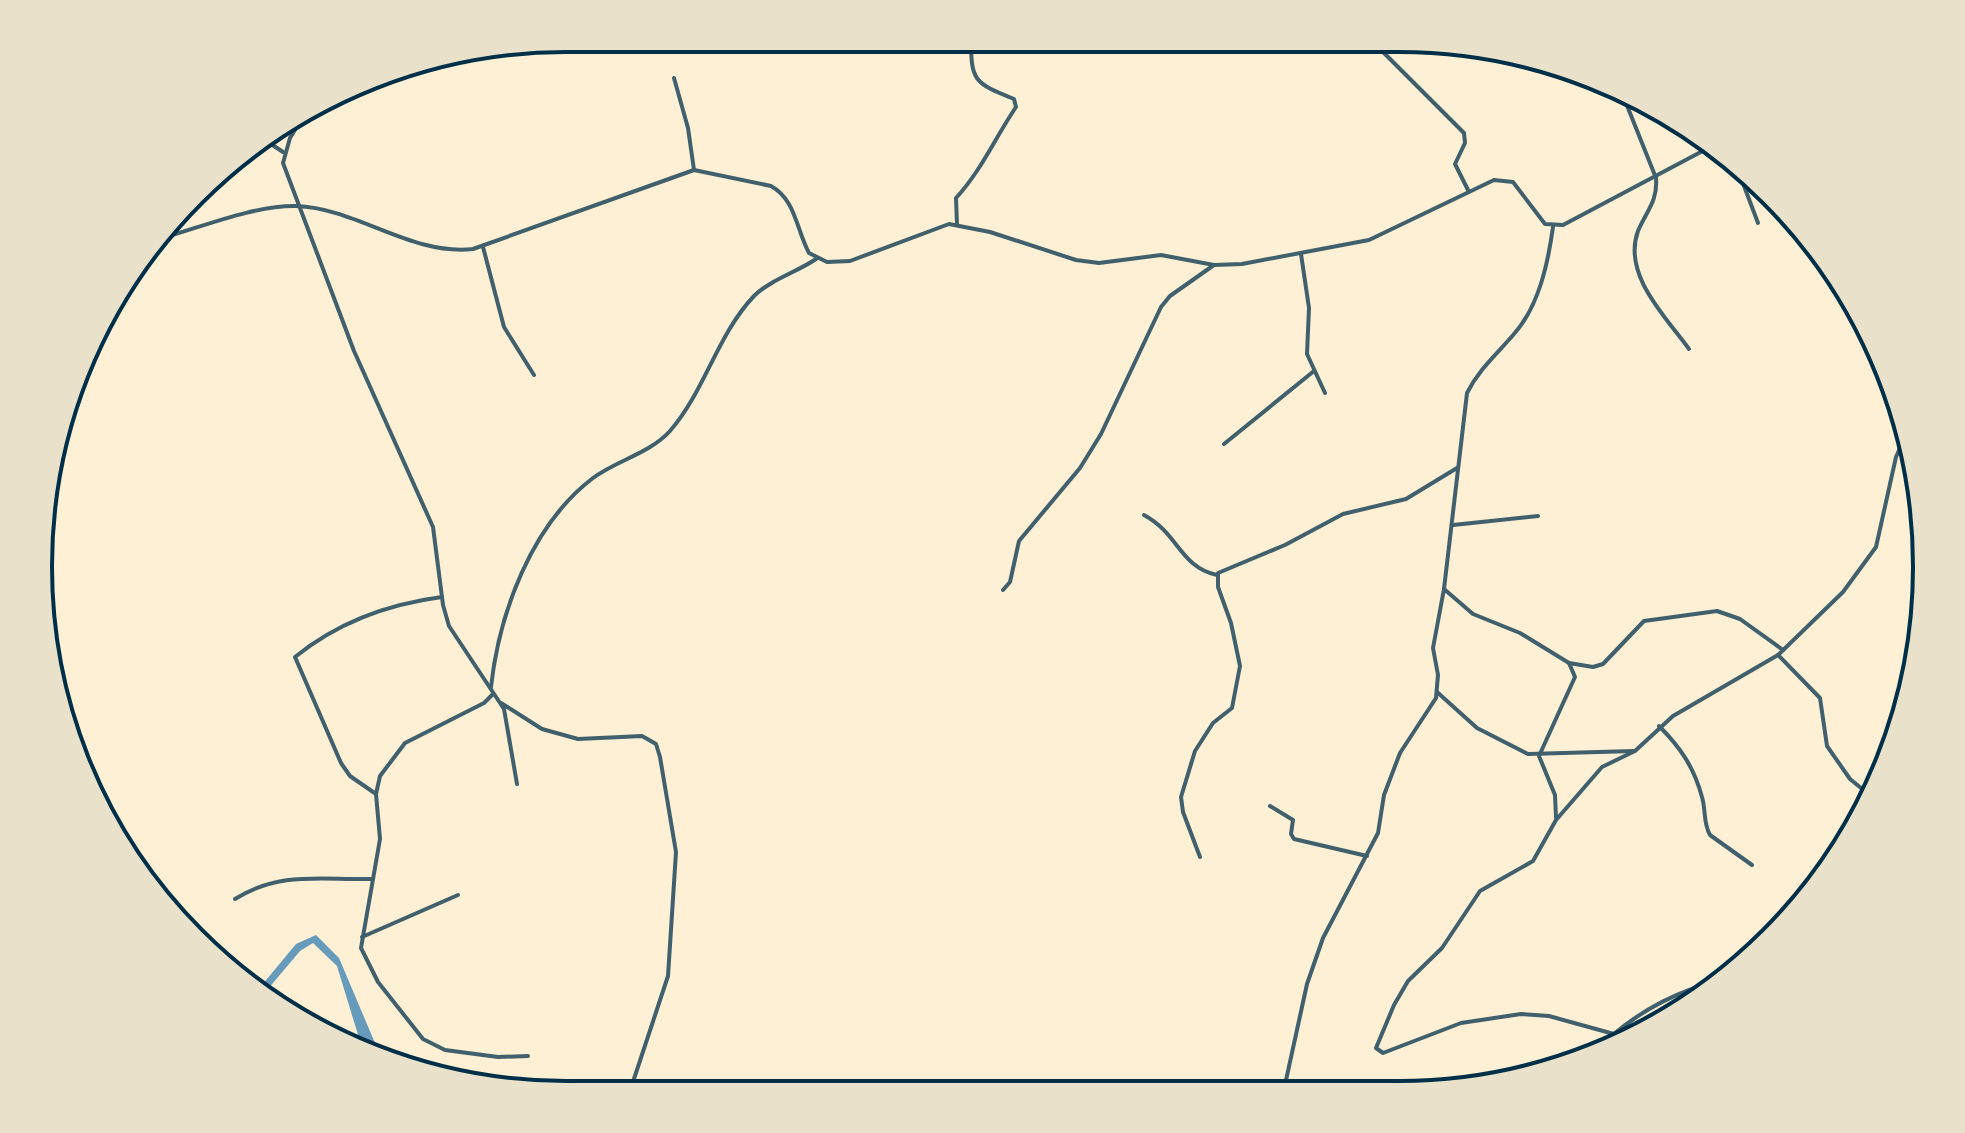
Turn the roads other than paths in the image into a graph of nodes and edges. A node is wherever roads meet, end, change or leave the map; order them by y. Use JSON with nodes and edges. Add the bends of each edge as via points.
{"nodes":[{"id":1,"x":972,"y":52,"type":"edge"},
{"id":2,"x":1383,"y":52,"type":"edge"},
{"id":3,"x":674,"y":78,"type":"dead end"},
{"id":4,"x":1627,"y":106,"type":"edge"},
{"id":5,"x":296,"y":129,"type":"edge"},
{"id":6,"x":272,"y":145,"type":"edge"},
{"id":7,"x":1702,"y":152,"type":"edge"},
{"id":8,"x":283,"y":153,"type":"junction"},
{"id":9,"x":694,"y":170,"type":"junction"},
{"id":10,"x":1656,"y":178,"type":"junction"},
{"id":11,"x":1744,"y":186,"type":"edge"},
{"id":12,"x":1468,"y":190,"type":"junction"},
{"id":13,"x":297,"y":206,"type":"junction"},
{"id":14,"x":1758,"y":223,"type":"dead end"},
{"id":15,"x":957,"y":225,"type":"junction"},
{"id":16,"x":1553,"y":227,"type":"junction"},
{"id":17,"x":173,"y":235,"type":"edge"},
{"id":18,"x":483,"y":247,"type":"junction"},
{"id":19,"x":1301,"y":254,"type":"junction"},
{"id":20,"x":816,"y":259,"type":"junction"},
{"id":21,"x":1214,"y":265,"type":"junction"},
{"id":22,"x":1689,"y":349,"type":"dead end"},
{"id":23,"x":1314,"y":371,"type":"junction"},
{"id":24,"x":534,"y":375,"type":"dead end"},
{"id":25,"x":1325,"y":393,"type":"dead end"},
{"id":26,"x":1224,"y":444,"type":"dead end"},
{"id":27,"x":1898,"y":447,"type":"edge"},
{"id":28,"x":1457,"y":468,"type":"junction"},
{"id":29,"x":1144,"y":515,"type":"dead end"},
{"id":30,"x":1538,"y":516,"type":"dead end"},
{"id":31,"x":1452,"y":525,"type":"junction"},
{"id":32,"x":1217,"y":575,"type":"junction"},
{"id":33,"x":1444,"y":589,"type":"junction"},
{"id":34,"x":1003,"y":590,"type":"dead end"},
{"id":35,"x":442,"y":597,"type":"junction"},
{"id":36,"x":1783,"y":650,"type":"junction"},
{"id":37,"x":1778,"y":655,"type":"junction"},
{"id":38,"x":1569,"y":663,"type":"junction"},
{"id":39,"x":492,"y":690,"type":"junction"},
{"id":40,"x":1437,"y":692,"type":"junction"},
{"id":41,"x":501,"y":703,"type":"junction"},
{"id":42,"x":1659,"y":726,"type":"junction"},
{"id":43,"x":1635,"y":751,"type":"junction"},
{"id":44,"x":1539,"y":756,"type":"junction"},
{"id":45,"x":517,"y":784,"type":"dead end"},
{"id":46,"x":1862,"y":789,"type":"edge"},
{"id":47,"x":376,"y":794,"type":"junction"},
{"id":48,"x":1270,"y":806,"type":"dead end"},
{"id":49,"x":1556,"y":820,"type":"junction"},
{"id":50,"x":1367,"y":856,"type":"junction"},
{"id":51,"x":1200,"y":857,"type":"dead end"},
{"id":52,"x":1752,"y":865,"type":"dead end"},
{"id":53,"x":371,"y":879,"type":"junction"},
{"id":54,"x":458,"y":895,"type":"dead end"},
{"id":55,"x":235,"y":899,"type":"dead end"},
{"id":56,"x":362,"y":937,"type":"junction"},
{"id":57,"x":1684,"y":994,"type":"edge"},
{"id":58,"x":1615,"y":1033,"type":"edge"},
{"id":59,"x":1614,"y":1034,"type":"edge"},
{"id":60,"x":528,"y":1056,"type":"dead end"},
{"id":61,"x":633,"y":1081,"type":"edge"},
{"id":62,"x":1286,"y":1081,"type":"edge"}],
"edges":[{"from":1,"to":15,"type":"street","via":[[973,76],[1014,99],[1016,107],[973,181],[956,198]]},
{"from":2,"to":12,"type":"street","via":[[1464,133],[1455,164]]},
{"from":3,"to":9,"type":"street"},
{"from":4,"to":10,"type":"street"},
{"from":5,"to":8,"type":"street"},
{"from":6,"to":8,"type":"street"},
{"from":7,"to":10,"type":"street"},
{"from":8,"to":13,"type":"street"},
{"from":9,"to":18,"type":"street"},
{"from":9,"to":20,"type":"street","via":[[782,192]]},
{"from":10,"to":16,"type":"street"},
{"from":10,"to":22,"type":"street","via":[[1655,200],[1637,234],[1636,260],[1651,297]]},
{"from":11,"to":14,"type":"street"},
{"from":12,"to":16,"type":"street","via":[[1494,180],[1513,182]]},
{"from":12,"to":19,"type":"street","via":[[1369,240]]},
{"from":13,"to":17,"type":"street"},
{"from":13,"to":18,"type":"street","via":[[434,248]]},
{"from":13,"to":35,"type":"street","via":[[354,351],[433,527]]},
{"from":15,"to":20,"type":"street","via":[[932,228],[850,261]]},
{"from":15,"to":21,"type":"street","via":[[1076,260],[1099,263],[1161,255]]},
{"from":16,"to":28,"type":"street","via":[[1530,309],[1467,393]]},
{"from":18,"to":24,"type":"street","via":[[504,327]]},
{"from":19,"to":21,"type":"street"},
{"from":19,"to":23,"type":"street","via":[[1309,308],[1307,354]]},
{"from":20,"to":39,"type":"street","via":[[755,294],[668,433],[595,476],[547,528],[512,596],[495,651]]},
{"from":21,"to":34,"type":"street","via":[[1161,307],[1101,434],[1080,468],[1019,541],[1010,582]]},
{"from":23,"to":25,"type":"street"},
{"from":23,"to":26,"type":"street"},
{"from":27,"to":36,"type":"street","via":[[1869,561]]},
{"from":28,"to":31,"type":"street"},
{"from":28,"to":32,"type":"street","via":[[1406,499],[1343,514]]},
{"from":29,"to":32,"type":"street","via":[[1173,537],[1193,567]]},
{"from":30,"to":31,"type":"street"},
{"from":31,"to":33,"type":"street"},
{"from":32,"to":51,"type":"street","via":[[1240,666],[1232,708],[1213,723],[1195,751],[1181,797]]},
{"from":33,"to":38,"type":"street","via":[[1473,614],[1520,633]]},
{"from":33,"to":40,"type":"street","via":[[1433,648]]},
{"from":35,"to":39,"type":"street","via":[[459,645]]},
{"from":35,"to":47,"type":"street","via":[[385,608],[314,642],[295,657],[341,763]]},
{"from":36,"to":37,"type":"street"},
{"from":36,"to":38,"type":"street","via":[[1740,619],[1717,611],[1644,621],[1603,664]]},
{"from":37,"to":42,"type":"street"},
{"from":37,"to":46,"type":"street","via":[[1820,698],[1827,746]]},
{"from":38,"to":44,"type":"street","via":[[1575,677]]},
{"from":39,"to":41,"type":"street"},
{"from":39,"to":47,"type":"street","via":[[491,699],[405,743],[380,776]]},
{"from":40,"to":44,"type":"street","via":[[1477,728]]},
{"from":40,"to":50,"type":"street","via":[[1395,765],[1384,795],[1382,822]]},
{"from":41,"to":45,"type":"street"},
{"from":41,"to":61,"type":"street","via":[[542,729],[578,739],[642,736],[656,744],[676,852],[668,976]]},
{"from":42,"to":43,"type":"street"},
{"from":42,"to":52,"type":"street","via":[[1682,747],[1690,764],[1710,835]]},
{"from":43,"to":44,"type":"street"},
{"from":43,"to":49,"type":"street","via":[[1602,767]]},
{"from":44,"to":49,"type":"street","via":[[1555,795]]},
{"from":47,"to":53,"type":"street","via":[[380,839]]},
{"from":48,"to":50,"type":"street","via":[[1292,818],[1294,839]]},
{"from":49,"to":59,"type":"street","via":[[1533,861],[1484,887],[1442,948],[1408,981],[1377,1051],[1461,1023],[1521,1014]]},
{"from":50,"to":62,"type":"street","via":[[1323,938]]},
{"from":53,"to":55,"type":"street","via":[[279,878]]},
{"from":53,"to":56,"type":"street"},
{"from":54,"to":56,"type":"street"},
{"from":56,"to":60,"type":"street","via":[[366,964],[423,1039],[445,1050]]},
{"from":57,"to":58,"type":"street"}]}
